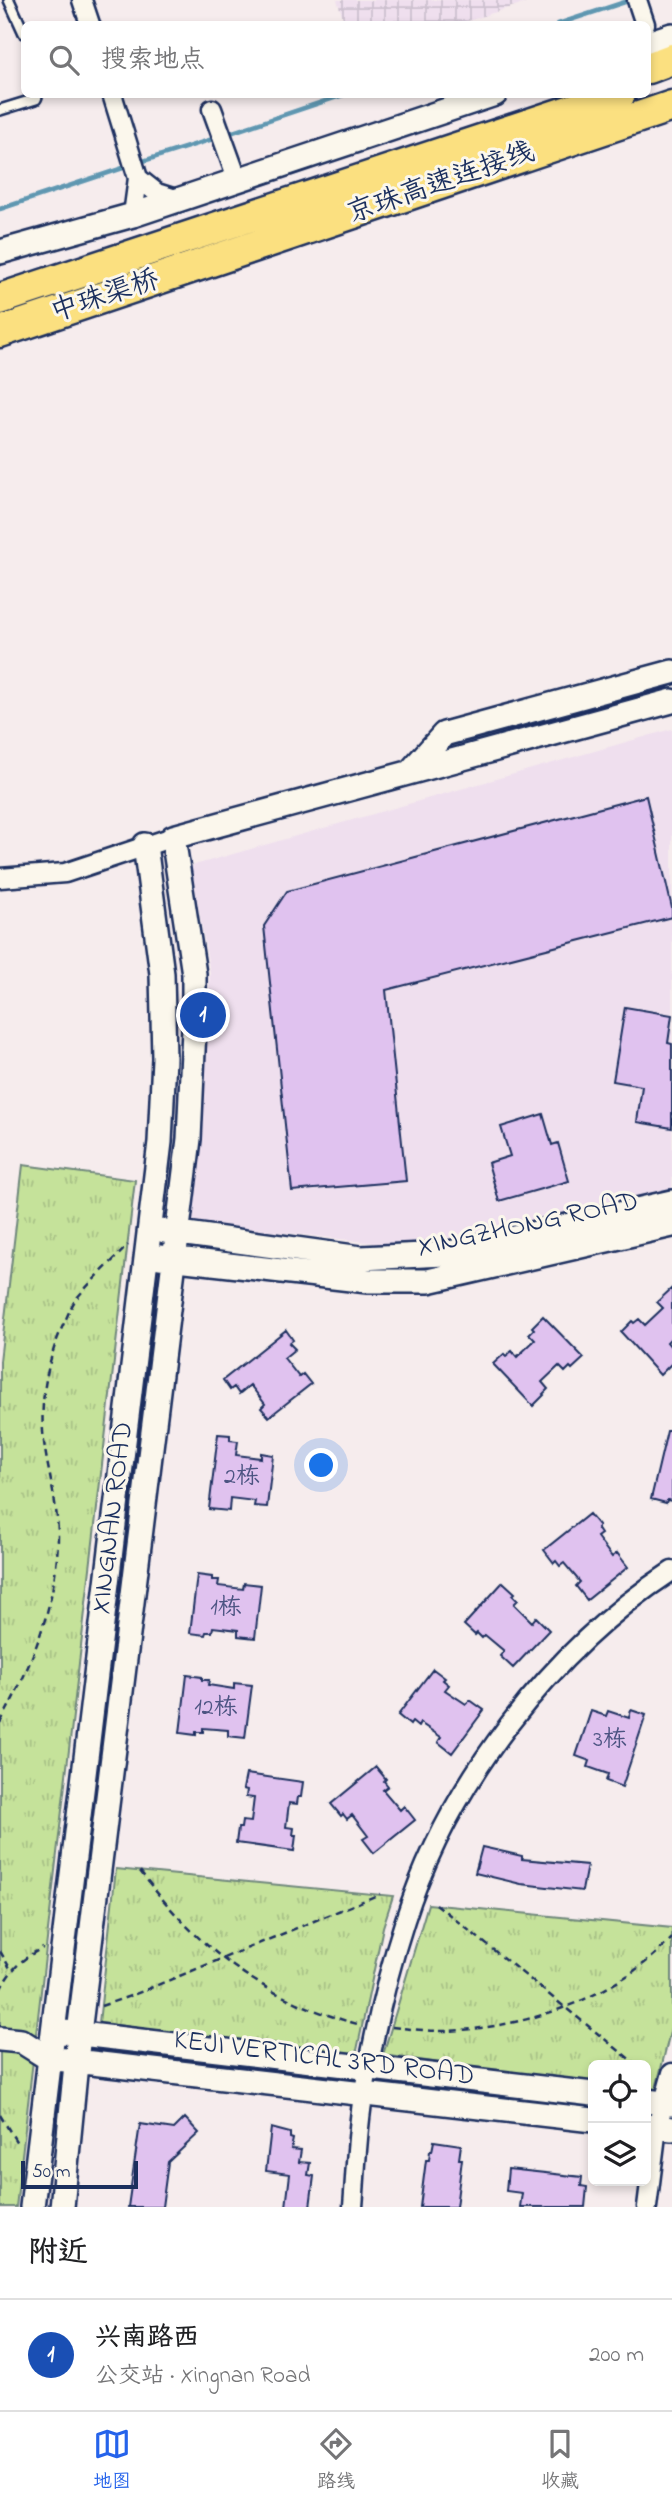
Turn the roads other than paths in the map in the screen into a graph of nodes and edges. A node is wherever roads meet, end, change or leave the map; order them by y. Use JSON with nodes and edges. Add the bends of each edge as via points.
{"nodes":[{"id":1,"x":9,"y":0,"type":"edge"},
{"id":2,"x":82,"y":0,"type":"edge"},
{"id":3,"x":637,"y":0,"type":"edge"},
{"id":4,"x":89,"y":21,"type":"edge"},
{"id":5,"x":646,"y":21,"type":"edge"},
{"id":6,"x":21,"y":26,"type":"edge"},
{"id":7,"x":672,"y":78,"type":"edge"},
{"id":8,"x":651,"y":85,"type":"edge"},
{"id":9,"x":36,"y":98,"type":"edge"},
{"id":10,"x":113,"y":98,"type":"edge"},
{"id":11,"x":483,"y":98,"type":"edge"},
{"id":12,"x":580,"y":98,"type":"edge"},
{"id":13,"x":609,"y":98,"type":"edge"},
{"id":14,"x":672,"y":106,"type":"edge"},
{"id":15,"x":212,"y":108,"type":"dead end"},
{"id":16,"x":0,"y":110,"type":"edge"},
{"id":17,"x":516,"y":129,"type":"junction"},
{"id":18,"x":138,"y":178,"type":"junction"},
{"id":19,"x":238,"y":181,"type":"junction"},
{"id":20,"x":178,"y":200,"type":"junction"},
{"id":21,"x":133,"y":215,"type":"junction"},
{"id":22,"x":201,"y":232,"type":"joint"},
{"id":23,"x":0,"y":252,"type":"edge"},
{"id":24,"x":209,"y":262,"type":"joint"},
{"id":25,"x":0,"y":299,"type":"edge"},
{"id":26,"x":0,"y":332,"type":"edge"},
{"id":27,"x":672,"y":672,"type":"edge"},
{"id":28,"x":672,"y":701,"type":"edge"},
{"id":29,"x":410,"y":772,"type":"junction"},
{"id":30,"x":173,"y":837,"type":"junction"},
{"id":31,"x":145,"y":845,"type":"junction"},
{"id":32,"x":0,"y":877,"type":"edge"},
{"id":33,"x":672,"y":1202,"type":"edge"},
{"id":34,"x":672,"y":1225,"type":"edge"},
{"id":35,"x":150,"y":1228,"type":"junction"},
{"id":36,"x":178,"y":1232,"type":"junction"},
{"id":37,"x":137,"y":1250,"type":"junction"},
{"id":38,"x":174,"y":1259,"type":"junction"},
{"id":39,"x":672,"y":1572,"type":"edge"},
{"id":40,"x":52,"y":2031,"type":"junction"},
{"id":41,"x":79,"y":2033,"type":"junction"},
{"id":42,"x":10,"y":2040,"type":"edge"},
{"id":43,"x":48,"y":2058,"type":"junction"},
{"id":44,"x":77,"y":2060,"type":"junction"},
{"id":45,"x":369,"y":2068,"type":"junction"},
{"id":46,"x":662,"y":2092,"type":"edge"},
{"id":47,"x":363,"y":2093,"type":"junction"},
{"id":48,"x":588,"y":2093,"type":"edge"},
{"id":49,"x":588,"y":2119,"type":"edge"},
{"id":50,"x":658,"y":2127,"type":"edge"},
{"id":51,"x":32,"y":2207,"type":"edge"},
{"id":52,"x":62,"y":2207,"type":"edge"},
{"id":53,"x":352,"y":2207,"type":"edge"},
{"id":54,"x":648,"y":2207,"type":"edge"}],
"edges":[{"from":1,"to":6,"type":"lane"},
{"from":2,"to":4,"type":"street"},
{"from":3,"to":5,"type":"street"},
{"from":7,"to":8,"type":"highway"},
{"from":9,"to":16,"type":"lane"},
{"from":10,"to":18,"type":"street"},
{"from":11,"to":19,"type":"street"},
{"from":12,"to":17,"type":"highway"},
{"from":13,"to":17,"type":"highway","name":"京珠高速连接线"},
{"from":14,"to":24,"type":"highway","name":"京珠高速连接线"},
{"from":15,"to":19,"type":"street"},
{"from":17,"to":22,"type":"highway","name":"京珠高速连接线"},
{"from":18,"to":20,"type":"street","via":[[157,193]]},
{"from":18,"to":21,"type":"street"},
{"from":19,"to":20,"type":"street"},
{"from":20,"to":21,"type":"street"},
{"from":21,"to":23,"type":"street"},
{"from":22,"to":25,"type":"highway","name":"中珠渠桥"},
{"from":24,"to":26,"type":"highway","name":"中珠渠桥"},
{"from":27,"to":29,"type":"street","via":[[444,734]]},
{"from":28,"to":29,"type":"street"},
{"from":29,"to":30,"type":"street"},
{"from":30,"to":31,"type":"street"},
{"from":30,"to":36,"type":"street","name":"XINGNAN ROAD","via":[[194,974],[189,1139]]},
{"from":31,"to":32,"type":"street","via":[[65,873]]},
{"from":31,"to":35,"type":"street","name":"XINGNAN ROAD","via":[[164,1016],[162,1114]]},
{"from":33,"to":36,"type":"street","name":"XINGZHONG ROAD","via":[[445,1254],[361,1258]]},
{"from":34,"to":38,"type":"street","name":"XINGZHONG ROAD","via":[[428,1280],[368,1281]]},
{"from":35,"to":36,"type":"street","name":"XINGZHONG ROAD"},
{"from":35,"to":37,"type":"street","name":"XINGNAN ROAD"},
{"from":36,"to":38,"type":"street","name":"XINGNAN ROAD"},
{"from":37,"to":38,"type":"street","name":"XINGZHONG ROAD"},
{"from":37,"to":40,"type":"street","name":"XINGNAN ROAD"},
{"from":38,"to":41,"type":"street","name":"XINGNAN ROAD"},
{"from":39,"to":45,"type":"street","via":[[583,1641],[527,1702],[478,1769],[437,1841],[405,1918]]},
{"from":40,"to":41,"type":"street","name":"KEJI VERTICAL 3RD ROAD"},
{"from":40,"to":42,"type":"street"},
{"from":40,"to":43,"type":"street","name":"XINGNAN ROAD"},
{"from":41,"to":44,"type":"street","name":"XINGNAN ROAD"},
{"from":41,"to":45,"type":"street","name":"KEJI VERTICAL 3RD ROAD"},
{"from":42,"to":43,"type":"street"},
{"from":43,"to":44,"type":"street","name":"KEJI VERTICAL 3RD ROAD"},
{"from":43,"to":51,"type":"street","name":"XINGNAN ROAD"},
{"from":44,"to":47,"type":"street","name":"KEJI VERTICAL 3RD ROAD"},
{"from":44,"to":52,"type":"street","name":"XINGNAN ROAD"},
{"from":45,"to":47,"type":"street"},
{"from":45,"to":48,"type":"street","name":"KEJI VERTICAL 3RD ROAD"},
{"from":46,"to":50,"type":"street"},
{"from":47,"to":49,"type":"street","name":"KEJI VERTICAL 3RD ROAD"},
{"from":47,"to":53,"type":"street"},
{"from":50,"to":54,"type":"street"}]}
